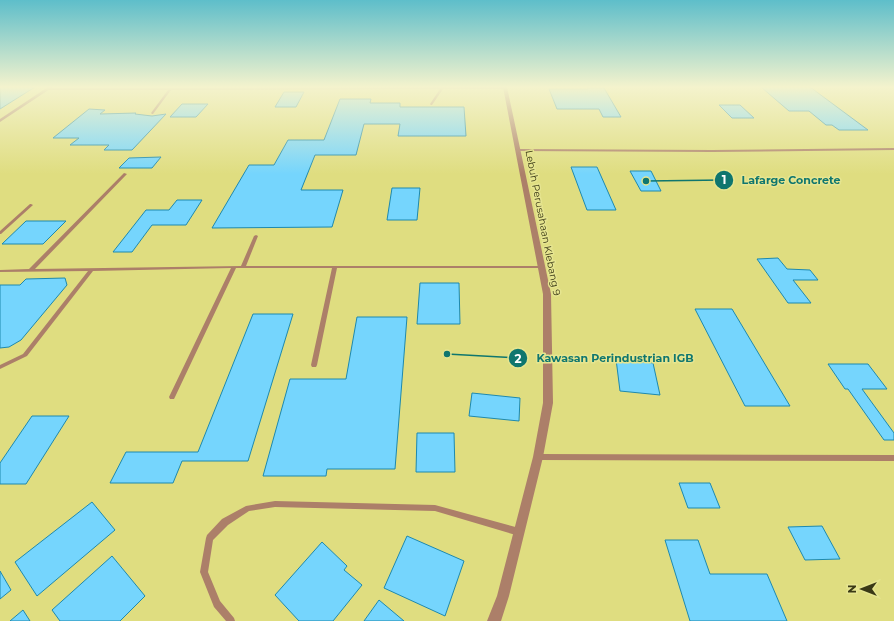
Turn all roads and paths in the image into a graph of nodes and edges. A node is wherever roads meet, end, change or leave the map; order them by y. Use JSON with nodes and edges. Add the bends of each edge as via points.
{"nodes":[{"id":1,"x":511,"y":116,"type":"edge"},
{"id":2,"x":894,"y":149,"type":"edge"},
{"id":3,"x":518,"y":150,"type":"junction"},
{"id":4,"x":125,"y":174,"type":"dead end"},
{"id":5,"x":31,"y":205,"type":"dead end"},
{"id":6,"x":0,"y":233,"type":"edge"},
{"id":7,"x":256,"y":236,"type":"dead end"},
{"id":8,"x":234,"y":267,"type":"junction"},
{"id":9,"x":243,"y":267,"type":"junction"},
{"id":10,"x":335,"y":267,"type":"junction"},
{"id":11,"x":542,"y":267,"type":"junction"},
{"id":12,"x":0,"y":270,"type":"edge"},
{"id":13,"x":31,"y":270,"type":"junction"},
{"id":14,"x":91,"y":270,"type":"junction"},
{"id":15,"x":314,"y":365,"type":"dead end"},
{"id":16,"x":0,"y":367,"type":"edge"},
{"id":17,"x":172,"y":397,"type":"dead end"},
{"id":18,"x":538,"y":457,"type":"junction"},
{"id":19,"x":894,"y":458,"type":"edge"},
{"id":20,"x":519,"y":532,"type":"junction"},
{"id":21,"x":231,"y":621,"type":"edge"},
{"id":22,"x":494,"y":621,"type":"edge"}],
"edges":[{"from":1,"to":3,"type":"street","name":"Lebuh Perusahaan Klebang 9"},
{"from":2,"to":3,"type":"lane"},
{"from":3,"to":11,"type":"street","name":"Lebuh Perusahaan Klebang 9"},
{"from":4,"to":13,"type":"lane"},
{"from":5,"to":6,"type":"lane"},
{"from":7,"to":9,"type":"lane"},
{"from":8,"to":9,"type":"lane"},
{"from":8,"to":14,"type":"lane"},
{"from":8,"to":17,"type":"lane"},
{"from":9,"to":10,"type":"lane"},
{"from":10,"to":11,"type":"lane"},
{"from":10,"to":15,"type":"lane"},
{"from":11,"to":18,"type":"street","name":"Lebuh Perusahaan Klebang 9","via":[[547,294],[548,403]]},
{"from":12,"to":13,"type":"lane"},
{"from":13,"to":14,"type":"lane"},
{"from":14,"to":16,"type":"lane","via":[[25,355]]},
{"from":18,"to":19,"type":"lane"},
{"from":18,"to":20,"type":"street","name":"Lebuh Perusahaan Klebang 9"},
{"from":20,"to":21,"type":"lane","via":[[435,508],[275,504],[248,508],[225,522],[210,538],[204,572],[217,604]]},
{"from":20,"to":22,"type":"street","name":"Lebuh Perusahaan Klebang 9"}]}
